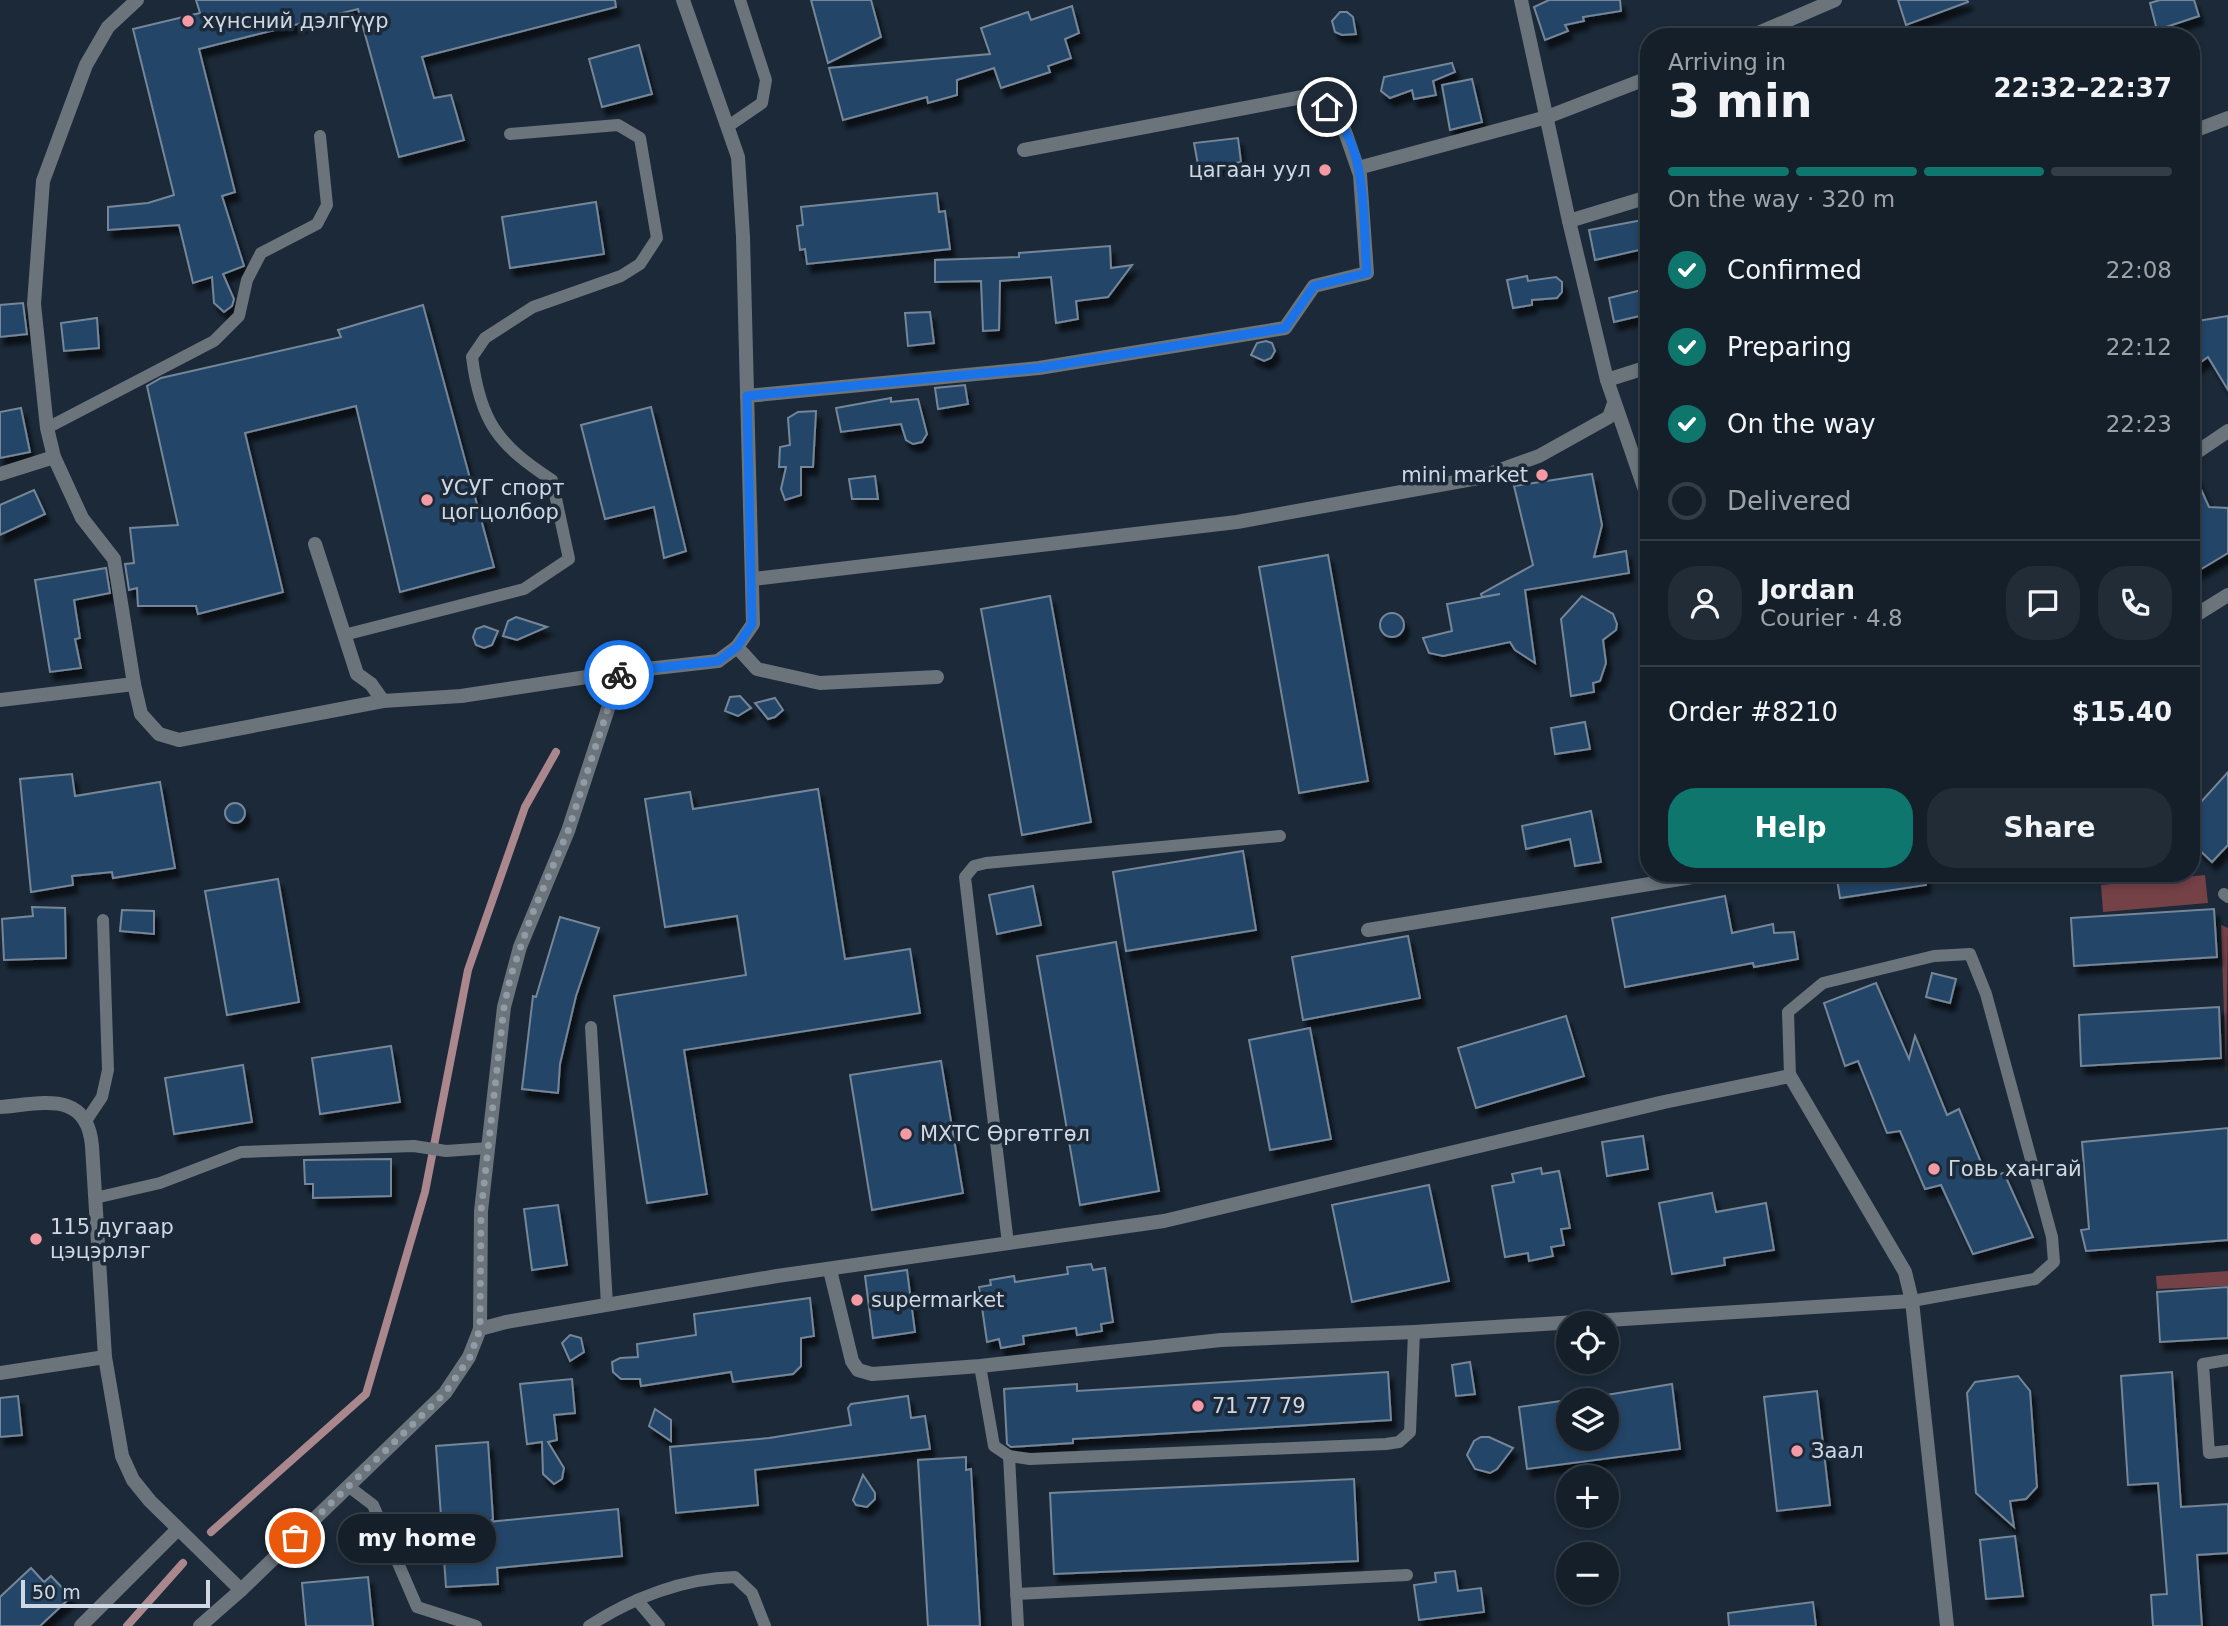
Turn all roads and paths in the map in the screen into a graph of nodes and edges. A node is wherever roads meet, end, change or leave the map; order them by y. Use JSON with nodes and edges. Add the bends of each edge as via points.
{"nodes":[{"id":1,"x":137,"y":0,"type":"edge"},
{"id":2,"x":683,"y":0,"type":"edge"},
{"id":3,"x":740,"y":0,"type":"edge"},
{"id":4,"x":1521,"y":0,"type":"edge"},
{"id":5,"x":1835,"y":0,"type":"edge"},
{"id":6,"x":1770,"y":28,"type":"edge"},
{"id":7,"x":1640,"y":81,"type":"edge"},
{"id":8,"x":1547,"y":117,"type":"junction"},
{"id":9,"x":2228,"y":118,"type":"edge"},
{"id":10,"x":727,"y":127,"type":"junction"},
{"id":11,"x":2200,"y":129,"type":"edge"},
{"id":12,"x":510,"y":134,"type":"dead end"},
{"id":13,"x":320,"y":136,"type":"dead end"},
{"id":14,"x":1024,"y":150,"type":"dead end"},
{"id":15,"x":1358,"y":168,"type":"junction"},
{"id":16,"x":1640,"y":199,"type":"edge"},
{"id":17,"x":1569,"y":221,"type":"junction"},
{"id":18,"x":1640,"y":370,"type":"edge"},
{"id":19,"x":1607,"y":380,"type":"junction"},
{"id":20,"x":747,"y":396,"type":"junction"},
{"id":21,"x":1614,"y":403,"type":"junction"},
{"id":22,"x":47,"y":428,"type":"junction"},
{"id":23,"x":2228,"y":431,"type":"edge"},
{"id":24,"x":2200,"y":450,"type":"edge"},
{"id":25,"x":54,"y":457,"type":"junction"},
{"id":26,"x":0,"y":474,"type":"edge"},
{"id":27,"x":1640,"y":476,"type":"edge"},
{"id":28,"x":315,"y":544,"type":"dead end"},
{"id":29,"x":753,"y":579,"type":"junction"},
{"id":30,"x":2228,"y":595,"type":"edge"},
{"id":31,"x":2200,"y":612,"type":"edge"},
{"id":32,"x":344,"y":635,"type":"junction"},
{"id":33,"x":737,"y":647,"type":"junction"},
{"id":34,"x":620,"y":672,"type":"junction"},
{"id":35,"x":937,"y":677,"type":"dead end"},
{"id":36,"x":134,"y":684,"type":"junction"},
{"id":37,"x":0,"y":700,"type":"edge"},
{"id":38,"x":383,"y":701,"type":"junction"},
{"id":39,"x":1280,"y":835,"type":"dead end"},
{"id":40,"x":1662,"y":882,"type":"edge"},
{"id":41,"x":103,"y":920,"type":"dead end"},
{"id":42,"x":1368,"y":930,"type":"dead end"},
{"id":43,"x":591,"y":1027,"type":"dead end"},
{"id":44,"x":1790,"y":1076,"type":"junction"},
{"id":45,"x":0,"y":1107,"type":"edge"},
{"id":46,"x":86,"y":1121,"type":"junction"},
{"id":47,"x":489,"y":1148,"type":"junction"},
{"id":48,"x":95,"y":1198,"type":"junction"},
{"id":49,"x":1008,"y":1244,"type":"junction"},
{"id":50,"x":830,"y":1270,"type":"junction"},
{"id":51,"x":1912,"y":1301,"type":"junction"},
{"id":52,"x":607,"y":1305,"type":"junction"},
{"id":53,"x":480,"y":1329,"type":"junction"},
{"id":54,"x":1415,"y":1332,"type":"junction"},
{"id":55,"x":105,"y":1357,"type":"junction"},
{"id":56,"x":2228,"y":1360,"type":"edge"},
{"id":57,"x":980,"y":1366,"type":"junction"},
{"id":58,"x":0,"y":1373,"type":"edge"},
{"id":59,"x":2228,"y":1451,"type":"edge"},
{"id":60,"x":1009,"y":1456,"type":"junction"},
{"id":61,"x":348,"y":1486,"type":"junction"},
{"id":62,"x":178,"y":1529,"type":"junction"},
{"id":63,"x":1407,"y":1575,"type":"dead end"},
{"id":64,"x":242,"y":1590,"type":"junction"},
{"id":65,"x":1016,"y":1594,"type":"junction"},
{"id":66,"x":638,"y":1600,"type":"junction"},
{"id":67,"x":82,"y":1626,"type":"edge"},
{"id":68,"x":200,"y":1626,"type":"edge"},
{"id":69,"x":476,"y":1626,"type":"edge"},
{"id":70,"x":589,"y":1626,"type":"edge"},
{"id":71,"x":659,"y":1626,"type":"edge"},
{"id":72,"x":765,"y":1626,"type":"edge"},
{"id":73,"x":1018,"y":1626,"type":"edge"},
{"id":74,"x":1947,"y":1626,"type":"edge"}],
"edges":[{"from":1,"to":22,"type":"street","via":[[108,27],[86,65],[43,181],[34,304]]},
{"from":2,"to":10,"type":"street"},
{"from":3,"to":10,"type":"lane","via":[[766,80],[762,103]]},
{"from":4,"to":8,"type":"street"},
{"from":5,"to":6,"type":"street"},
{"from":7,"to":8,"type":"street"},
{"from":8,"to":15,"type":"street"},
{"from":8,"to":17,"type":"street"},
{"from":9,"to":11,"type":"street"},
{"from":10,"to":20,"type":"street","via":[[738,157]]},
{"from":12,"to":32,"type":"lane","via":[[618,125],[640,138],[657,238],[640,264],[621,276],[533,307],[485,338],[472,356],[477,395],[497,436],[523,462],[552,481],[569,559],[524,589]]},
{"from":13,"to":22,"type":"lane","via":[[327,205],[317,224],[261,253],[247,280],[239,316],[214,341]]},
{"from":14,"to":15,"type":"street","via":[[1313,95],[1340,120]]},
{"from":15,"to":20,"type":"street","via":[[1367,273],[1314,286],[1285,328],[1039,368]]},
{"from":16,"to":17,"type":"street"},
{"from":17,"to":19,"type":"street"},
{"from":18,"to":19,"type":"street"},
{"from":19,"to":21,"type":"street"},
{"from":20,"to":29,"type":"street"},
{"from":21,"to":27,"type":"street"},
{"from":21,"to":29,"type":"street","via":[[1609,417],[1598,424],[1539,456],[1478,478],[1237,522]]},
{"from":22,"to":25,"type":"street"},
{"from":23,"to":24,"type":"street"},
{"from":25,"to":26,"type":"street"},
{"from":25,"to":36,"type":"street","via":[[82,518],[114,559]]},
{"from":28,"to":32,"type":"street"},
{"from":29,"to":33,"type":"street","via":[[752,624]]},
{"from":30,"to":31,"type":"street"},
{"from":32,"to":38,"type":"street","via":[[357,674]]},
{"from":33,"to":34,"type":"street","via":[[718,661]]},
{"from":33,"to":35,"type":"street","via":[[757,669],[820,684]]},
{"from":34,"to":38,"type":"street","via":[[461,696]]},
{"from":34,"to":47,"type":"street","via":[[568,831],[511,975]]},
{"from":36,"to":37,"type":"street"},
{"from":36,"to":38,"type":"street","via":[[148,725],[173,740]]},
{"from":39,"to":49,"type":"lane","via":[[986,863],[974,866],[965,877]]},
{"from":40,"to":42,"type":"street"},
{"from":41,"to":46,"type":"lane","via":[[108,1070],[102,1097]]},
{"from":43,"to":52,"type":"lane"},
{"from":44,"to":49,"type":"street","via":[[1163,1221]]},
{"from":44,"to":51,"type":"street","via":[[1905,1272]]},
{"from":44,"to":51,"type":"lane","via":[[1788,1012],[1824,983],[1934,956],[1970,954],[2004,1060],[2052,1237],[2054,1262],[2035,1279]]},
{"from":45,"to":46,"type":"street","via":[[63,1103]]},
{"from":46,"to":48,"type":"street"},
{"from":47,"to":48,"type":"lane","via":[[241,1152],[160,1183]]},
{"from":47,"to":53,"type":"street","via":[[481,1211]]},
{"from":48,"to":55,"type":"street"},
{"from":49,"to":50,"type":"street"},
{"from":50,"to":52,"type":"street"},
{"from":50,"to":57,"type":"street","via":[[858,1370],[872,1374]]},
{"from":51,"to":54,"type":"street"},
{"from":51,"to":74,"type":"street"},
{"from":52,"to":53,"type":"street"},
{"from":53,"to":61,"type":"street","via":[[470,1357],[445,1393]]},
{"from":54,"to":57,"type":"street","via":[[1221,1340]]},
{"from":54,"to":60,"type":"lane","via":[[1410,1432],[1399,1442],[1030,1459]]},
{"from":55,"to":58,"type":"street"},
{"from":55,"to":62,"type":"street","via":[[125,1464],[138,1486]]},
{"from":56,"to":59,"type":"lane","via":[[2203,1364],[2209,1453]]},
{"from":57,"to":60,"type":"lane","via":[[993,1446]]},
{"from":60,"to":65,"type":"lane"},
{"from":61,"to":64,"type":"street"},
{"from":61,"to":69,"type":"lane","via":[[373,1505],[417,1607]]},
{"from":62,"to":64,"type":"street"},
{"from":62,"to":67,"type":"street"},
{"from":63,"to":65,"type":"lane"},
{"from":64,"to":68,"type":"street"},
{"from":65,"to":73,"type":"lane"},
{"from":66,"to":70,"type":"lane"},
{"from":66,"to":71,"type":"lane"},
{"from":66,"to":72,"type":"lane","via":[[706,1577],[735,1577],[752,1593]]}]}
